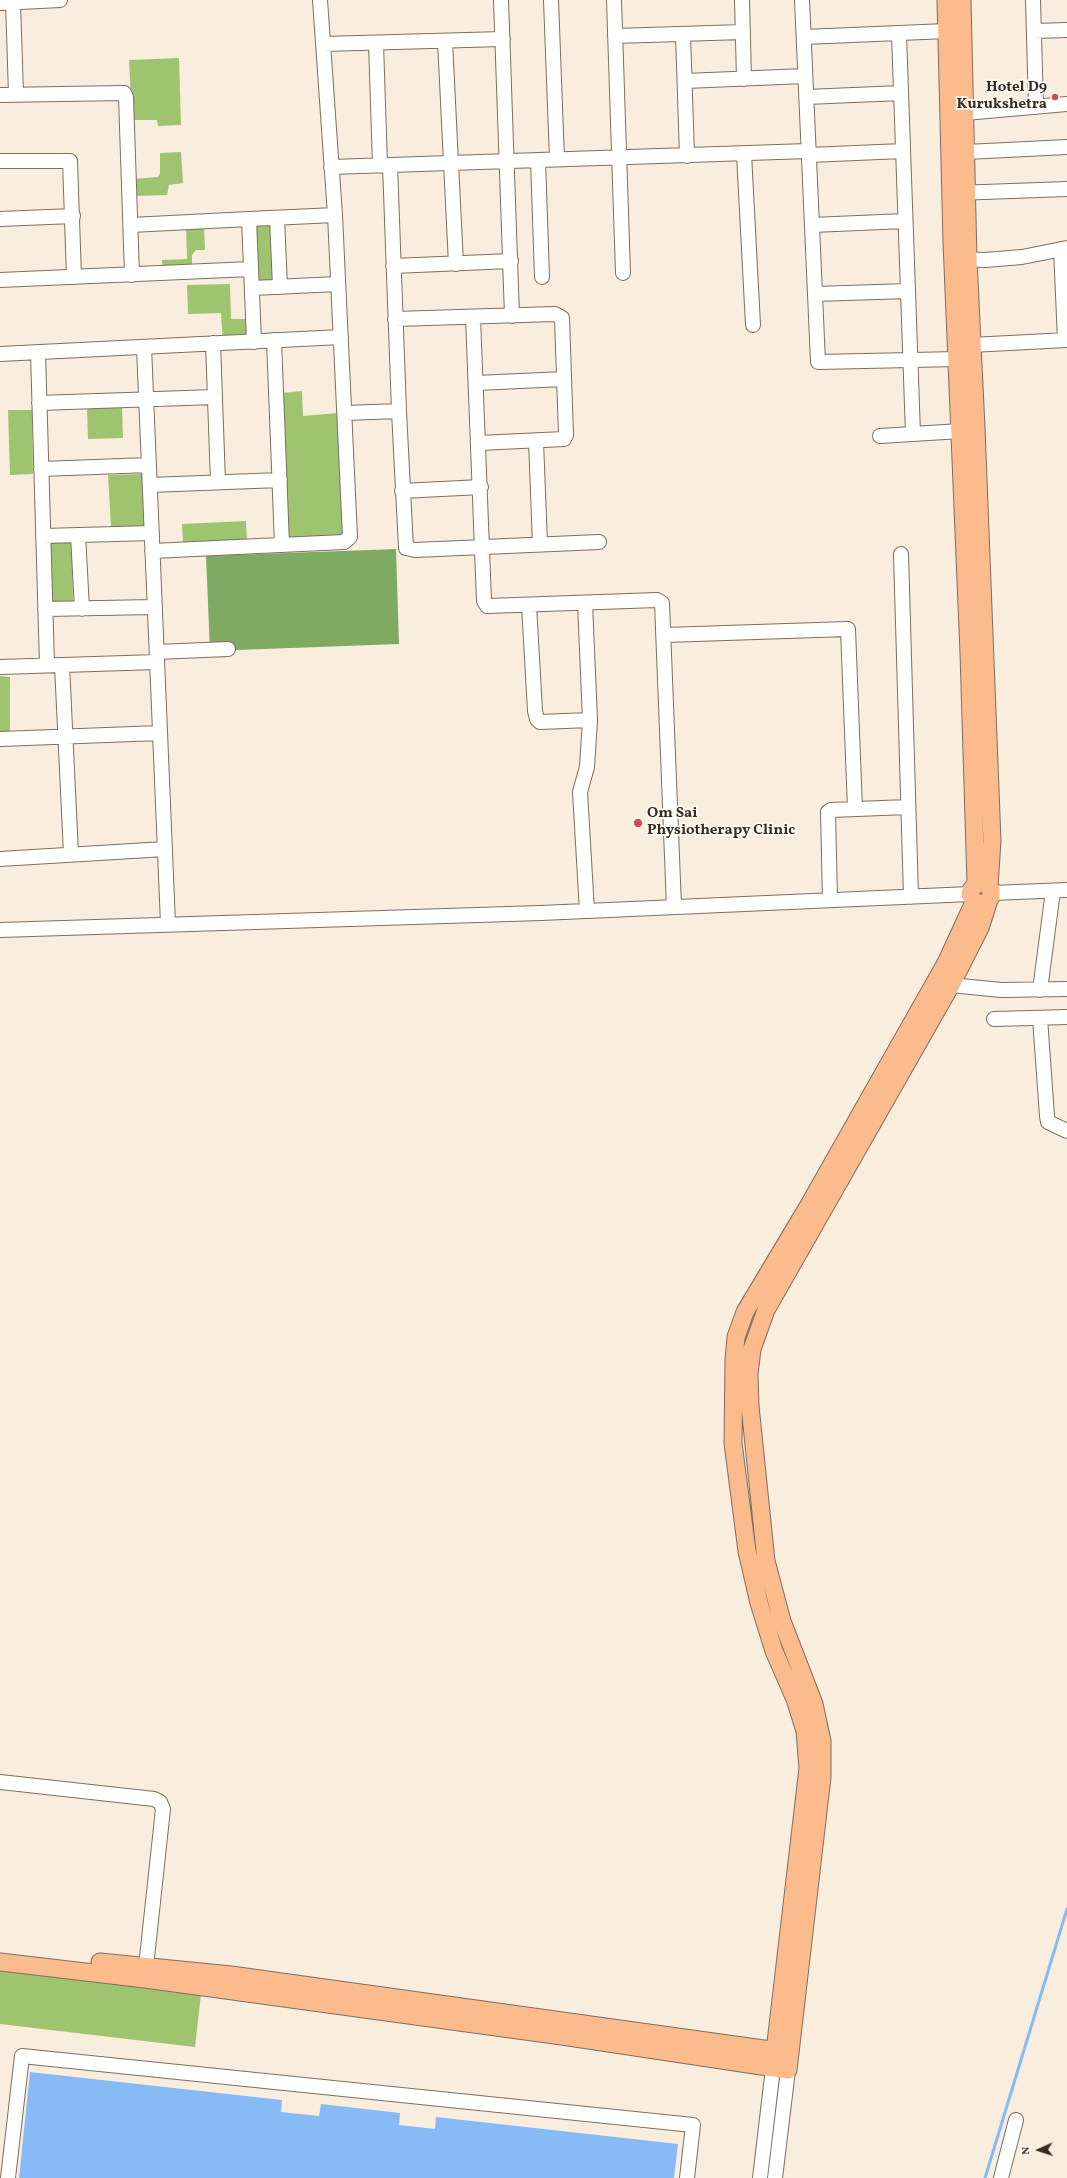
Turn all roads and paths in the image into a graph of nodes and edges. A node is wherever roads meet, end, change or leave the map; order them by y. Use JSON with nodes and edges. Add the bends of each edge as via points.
{"nodes":[{"id":1,"x":60,"y":0,"type":"edge"},
{"id":2,"x":320,"y":0,"type":"edge"},
{"id":3,"x":501,"y":0,"type":"edge"},
{"id":4,"x":551,"y":0,"type":"edge"},
{"id":5,"x":614,"y":0,"type":"edge"},
{"id":6,"x":742,"y":0,"type":"edge"},
{"id":7,"x":802,"y":0,"type":"edge"},
{"id":8,"x":946,"y":0,"type":"edge"},
{"id":9,"x":962,"y":0,"type":"edge"},
{"id":10,"x":1033,"y":0,"type":"edge"},
{"id":11,"x":36,"y":1,"type":"edge"},
{"id":12,"x":6,"y":2,"type":"edge"},
{"id":13,"x":1067,"y":30,"type":"edge"},
{"id":14,"x":947,"y":31,"type":"junction"},
{"id":15,"x":1034,"y":31,"type":"junction"},
{"id":16,"x":743,"y":32,"type":"junction"},
{"id":17,"x":683,"y":34,"type":"junction"},
{"id":18,"x":899,"y":34,"type":"junction"},
{"id":19,"x":615,"y":36,"type":"junction"},
{"id":20,"x":804,"y":37,"type":"junction"},
{"id":21,"x":503,"y":39,"type":"junction"},
{"id":22,"x":445,"y":41,"type":"junction"},
{"id":23,"x":376,"y":43,"type":"junction"},
{"id":24,"x":323,"y":44,"type":"junction"},
{"id":25,"x":806,"y":76,"type":"junction"},
{"id":26,"x":744,"y":79,"type":"junction"},
{"id":27,"x":685,"y":81,"type":"junction"},
{"id":28,"x":901,"y":93,"type":"junction"},
{"id":29,"x":16,"y":94,"type":"junction"},
{"id":30,"x":0,"y":95,"type":"edge"},
{"id":31,"x":806,"y":97,"type":"junction"},
{"id":32,"x":1067,"y":104,"type":"edge"},
{"id":33,"x":1036,"y":107,"type":"junction"},
{"id":34,"x":965,"y":113,"type":"junction"},
{"id":35,"x":1067,"y":147,"type":"edge"},
{"id":36,"x":903,"y":151,"type":"junction"},
{"id":37,"x":966,"y":152,"type":"junction"},
{"id":38,"x":809,"y":153,"type":"junction"},
{"id":39,"x":744,"y":154,"type":"junction"},
{"id":40,"x":687,"y":156,"type":"junction"},
{"id":41,"x":618,"y":158,"type":"junction"},
{"id":42,"x":557,"y":159,"type":"junction"},
{"id":43,"x":538,"y":160,"type":"junction"},
{"id":44,"x":0,"y":161,"type":"edge"},
{"id":45,"x":507,"y":161,"type":"junction"},
{"id":46,"x":451,"y":162,"type":"junction"},
{"id":47,"x":385,"y":165,"type":"junction"},
{"id":48,"x":331,"y":167,"type":"junction"},
{"id":49,"x":1067,"y":189,"type":"edge"},
{"id":50,"x":959,"y":193,"type":"junction"},
{"id":51,"x":335,"y":215,"type":"junction"},
{"id":52,"x":73,"y":216,"type":"junction"},
{"id":53,"x":277,"y":218,"type":"junction"},
{"id":54,"x":0,"y":219,"type":"edge"},
{"id":55,"x":249,"y":219,"type":"junction"},
{"id":56,"x":906,"y":221,"type":"junction"},
{"id":57,"x":131,"y":224,"type":"junction"},
{"id":58,"x":812,"y":225,"type":"junction"},
{"id":59,"x":1064,"y":248,"type":"edge"},
{"id":60,"x":960,"y":259,"type":"junction"},
{"id":61,"x":510,"y":261,"type":"junction"},
{"id":62,"x":456,"y":264,"type":"junction"},
{"id":63,"x":393,"y":266,"type":"junction"},
{"id":64,"x":251,"y":269,"type":"junction"},
{"id":65,"x":622,"y":273,"type":"dead end"},
{"id":66,"x":132,"y":275,"type":"junction"},
{"id":67,"x":74,"y":277,"type":"junction"},
{"id":68,"x":542,"y":277,"type":"dead end"},
{"id":69,"x":0,"y":280,"type":"edge"},
{"id":70,"x":338,"y":284,"type":"junction"},
{"id":71,"x":280,"y":287,"type":"junction"},
{"id":72,"x":252,"y":288,"type":"junction"},
{"id":73,"x":908,"y":291,"type":"junction"},
{"id":74,"x":815,"y":294,"type":"junction"},
{"id":75,"x":512,"y":316,"type":"junction"},
{"id":76,"x":473,"y":317,"type":"junction"},
{"id":77,"x":395,"y":320,"type":"junction"},
{"id":78,"x":754,"y":325,"type":"dead end"},
{"id":79,"x":341,"y":337,"type":"junction"},
{"id":80,"x":274,"y":340,"type":"junction"},
{"id":81,"x":1066,"y":340,"type":"edge"},
{"id":82,"x":254,"y":342,"type":"junction"},
{"id":83,"x":213,"y":343,"type":"junction"},
{"id":84,"x":971,"y":345,"type":"junction"},
{"id":85,"x":144,"y":347,"type":"junction"},
{"id":86,"x":38,"y":352,"type":"junction"},
{"id":87,"x":0,"y":354,"type":"edge"},
{"id":88,"x":958,"y":359,"type":"junction"},
{"id":89,"x":910,"y":361,"type":"junction"},
{"id":90,"x":564,"y":379,"type":"junction"},
{"id":91,"x":476,"y":383,"type":"junction"},
{"id":92,"x":215,"y":396,"type":"junction"},
{"id":93,"x":146,"y":399,"type":"junction"},
{"id":94,"x":39,"y":403,"type":"junction"},
{"id":95,"x":398,"y":411,"type":"junction"},
{"id":96,"x":345,"y":413,"type":"junction"},
{"id":97,"x":961,"y":431,"type":"junction"},
{"id":98,"x":913,"y":434,"type":"junction"},
{"id":99,"x":880,"y":436,"type":"dead end"},
{"id":100,"x":536,"y":441,"type":"junction"},
{"id":101,"x":479,"y":443,"type":"junction"},
{"id":102,"x":149,"y":465,"type":"junction"},
{"id":103,"x":41,"y":469,"type":"junction"},
{"id":104,"x":280,"y":480,"type":"junction"},
{"id":105,"x":218,"y":482,"type":"junction"},
{"id":106,"x":150,"y":486,"type":"junction"},
{"id":107,"x":481,"y":487,"type":"junction"},
{"id":108,"x":402,"y":490,"type":"junction"},
{"id":109,"x":152,"y":532,"type":"junction"},
{"id":110,"x":78,"y":535,"type":"junction"},
{"id":111,"x":43,"y":536,"type":"junction"},
{"id":112,"x":599,"y":542,"type":"dead end"},
{"id":113,"x":282,"y":544,"type":"junction"},
{"id":114,"x":540,"y":544,"type":"junction"},
{"id":115,"x":483,"y":546,"type":"junction"},
{"id":116,"x":152,"y":551,"type":"junction"},
{"id":117,"x":900,"y":554,"type":"dead end"},
{"id":118,"x":585,"y":603,"type":"junction"},
{"id":119,"x":529,"y":605,"type":"junction"},
{"id":120,"x":155,"y":607,"type":"junction"},
{"id":121,"x":45,"y":609,"type":"junction"},
{"id":122,"x":82,"y":609,"type":"junction"},
{"id":123,"x":665,"y":635,"type":"junction"},
{"id":124,"x":228,"y":650,"type":"dead end"},
{"id":125,"x":157,"y":657,"type":"junction"},
{"id":126,"x":47,"y":665,"type":"junction"},
{"id":127,"x":62,"y":665,"type":"junction"},
{"id":128,"x":0,"y":667,"type":"edge"},
{"id":129,"x":590,"y":720,"type":"junction"},
{"id":130,"x":160,"y":733,"type":"junction"},
{"id":131,"x":66,"y":736,"type":"junction"},
{"id":132,"x":0,"y":739,"type":"edge"},
{"id":133,"x":908,"y":807,"type":"junction"},
{"id":134,"x":855,"y":809,"type":"junction"},
{"id":135,"x":165,"y":849,"type":"junction"},
{"id":136,"x":71,"y":854,"type":"junction"},
{"id":137,"x":0,"y":859,"type":"edge"},
{"id":138,"x":1053,"y":890,"type":"junction"},
{"id":139,"x":1067,"y":890,"type":"edge"},
{"id":140,"x":982,"y":893,"type":"junction"},
{"id":141,"x":911,"y":897,"type":"junction"},
{"id":142,"x":830,"y":900,"type":"junction"},
{"id":143,"x":674,"y":907,"type":"junction"},
{"id":144,"x":587,"y":911,"type":"junction"},
{"id":145,"x":168,"y":924,"type":"junction"},
{"id":146,"x":0,"y":930,"type":"edge"},
{"id":147,"x":951,"y":985,"type":"junction"},
{"id":148,"x":1067,"y":989,"type":"edge"},
{"id":149,"x":1040,"y":990,"type":"junction"},
{"id":150,"x":1067,"y":1017,"type":"edge"},
{"id":151,"x":1040,"y":1018,"type":"junction"},
{"id":152,"x":994,"y":1019,"type":"dead end"},
{"id":153,"x":1067,"y":1131,"type":"edge"},
{"id":154,"x":0,"y":1782,"type":"edge"},
{"id":155,"x":0,"y":1952,"type":"edge"},
{"id":156,"x":0,"y":1962,"type":"edge"},
{"id":157,"x":145,"y":1973,"type":"junction"},
{"id":158,"x":783,"y":2051,"type":"junction"},
{"id":159,"x":781,"y":2069,"type":"junction"},
{"id":160,"x":1016,"y":2120,"type":"dead end"},
{"id":161,"x":8,"y":2178,"type":"edge"},
{"id":162,"x":687,"y":2178,"type":"edge"},
{"id":163,"x":760,"y":2178,"type":"edge"},
{"id":164,"x":775,"y":2178,"type":"edge"},
{"id":165,"x":1001,"y":2178,"type":"edge"}],
"edges":[{"from":1,"to":11,"type":"street"},
{"from":2,"to":24,"type":"street"},
{"from":3,"to":21,"type":"street"},
{"from":4,"to":42,"type":"street"},
{"from":5,"to":19,"type":"street"},
{"from":6,"to":16,"type":"street"},
{"from":7,"to":20,"type":"street"},
{"from":8,"to":14,"type":"main road"},
{"from":9,"to":34,"type":"main road"},
{"from":10,"to":15,"type":"street"},
{"from":11,"to":12,"type":"street"},
{"from":12,"to":29,"type":"street"},
{"from":13,"to":15,"type":"street"},
{"from":14,"to":18,"type":"street"},
{"from":14,"to":50,"type":"main road"},
{"from":15,"to":33,"type":"street"},
{"from":16,"to":17,"type":"street"},
{"from":16,"to":26,"type":"street"},
{"from":17,"to":19,"type":"street"},
{"from":17,"to":27,"type":"street"},
{"from":18,"to":20,"type":"street"},
{"from":18,"to":28,"type":"street"},
{"from":19,"to":41,"type":"street"},
{"from":20,"to":25,"type":"street"},
{"from":21,"to":22,"type":"street"},
{"from":21,"to":45,"type":"street"},
{"from":22,"to":23,"type":"street"},
{"from":22,"to":46,"type":"street"},
{"from":23,"to":24,"type":"street"},
{"from":23,"to":47,"type":"street"},
{"from":24,"to":48,"type":"street"},
{"from":25,"to":26,"type":"street"},
{"from":25,"to":31,"type":"street"},
{"from":26,"to":27,"type":"street"},
{"from":27,"to":40,"type":"street"},
{"from":28,"to":31,"type":"street"},
{"from":28,"to":36,"type":"street"},
{"from":29,"to":30,"type":"street"},
{"from":29,"to":57,"type":"street","via":[[124,93]]},
{"from":31,"to":38,"type":"street"},
{"from":32,"to":33,"type":"street"},
{"from":33,"to":34,"type":"street"},
{"from":34,"to":37,"type":"main road"},
{"from":35,"to":37,"type":"street"},
{"from":36,"to":38,"type":"street"},
{"from":36,"to":56,"type":"street"},
{"from":37,"to":50,"type":"main road"},
{"from":38,"to":39,"type":"street"},
{"from":38,"to":58,"type":"street"},
{"from":39,"to":40,"type":"street"},
{"from":39,"to":78,"type":"street"},
{"from":40,"to":41,"type":"street"},
{"from":41,"to":42,"type":"street"},
{"from":41,"to":65,"type":"street"},
{"from":42,"to":43,"type":"street"},
{"from":43,"to":45,"type":"street"},
{"from":43,"to":68,"type":"street"},
{"from":44,"to":52,"type":"street","via":[[70,161]]},
{"from":45,"to":46,"type":"street"},
{"from":45,"to":61,"type":"street"},
{"from":46,"to":47,"type":"street"},
{"from":46,"to":62,"type":"street"},
{"from":47,"to":48,"type":"street"},
{"from":47,"to":63,"type":"street"},
{"from":48,"to":51,"type":"street"},
{"from":49,"to":50,"type":"street"},
{"from":50,"to":60,"type":"main road"},
{"from":51,"to":53,"type":"street"},
{"from":51,"to":70,"type":"street"},
{"from":52,"to":54,"type":"street"},
{"from":52,"to":67,"type":"street"},
{"from":53,"to":55,"type":"street"},
{"from":53,"to":71,"type":"street"},
{"from":55,"to":57,"type":"street"},
{"from":55,"to":64,"type":"street"},
{"from":56,"to":58,"type":"street"},
{"from":56,"to":73,"type":"street"},
{"from":57,"to":66,"type":"street"},
{"from":58,"to":74,"type":"street"},
{"from":59,"to":60,"type":"street","via":[[1022,257]]},
{"from":59,"to":81,"type":"street"},
{"from":60,"to":84,"type":"main road"},
{"from":60,"to":88,"type":"main road"},
{"from":61,"to":62,"type":"street"},
{"from":61,"to":75,"type":"street"},
{"from":62,"to":63,"type":"street"},
{"from":63,"to":77,"type":"street"},
{"from":64,"to":66,"type":"street"},
{"from":64,"to":72,"type":"street"},
{"from":66,"to":67,"type":"street"},
{"from":67,"to":69,"type":"street"},
{"from":70,"to":71,"type":"street"},
{"from":70,"to":79,"type":"street"},
{"from":71,"to":72,"type":"street"},
{"from":72,"to":82,"type":"street"},
{"from":73,"to":74,"type":"street"},
{"from":73,"to":89,"type":"street"},
{"from":74,"to":89,"type":"street","via":[[818,362]]},
{"from":75,"to":76,"type":"street"},
{"from":75,"to":90,"type":"street","via":[[555,314],[562,318]]},
{"from":76,"to":77,"type":"street"},
{"from":76,"to":91,"type":"street"},
{"from":77,"to":95,"type":"street"},
{"from":79,"to":80,"type":"street"},
{"from":79,"to":96,"type":"street"},
{"from":80,"to":82,"type":"street"},
{"from":80,"to":104,"type":"street"},
{"from":81,"to":84,"type":"street"},
{"from":82,"to":83,"type":"street"},
{"from":83,"to":85,"type":"street"},
{"from":83,"to":92,"type":"street"},
{"from":84,"to":140,"type":"main road","via":[[992,841]]},
{"from":85,"to":86,"type":"street"},
{"from":85,"to":93,"type":"street"},
{"from":86,"to":87,"type":"street"},
{"from":86,"to":94,"type":"street"},
{"from":88,"to":89,"type":"street"},
{"from":88,"to":97,"type":"main road"},
{"from":89,"to":98,"type":"street"},
{"from":90,"to":91,"type":"street"},
{"from":90,"to":100,"type":"street","via":[[566,436],[562,440]]},
{"from":91,"to":101,"type":"street"},
{"from":92,"to":93,"type":"street"},
{"from":92,"to":105,"type":"street"},
{"from":93,"to":94,"type":"street"},
{"from":93,"to":102,"type":"street"},
{"from":94,"to":103,"type":"street"},
{"from":95,"to":96,"type":"street"},
{"from":95,"to":108,"type":"street"},
{"from":96,"to":113,"type":"street","via":[[350,537],[344,542]]},
{"from":97,"to":98,"type":"street"},
{"from":97,"to":140,"type":"main road"},
{"from":98,"to":99,"type":"street"},
{"from":100,"to":101,"type":"street"},
{"from":100,"to":114,"type":"street"},
{"from":101,"to":107,"type":"street"},
{"from":102,"to":103,"type":"street"},
{"from":102,"to":106,"type":"street"},
{"from":103,"to":111,"type":"street"},
{"from":104,"to":105,"type":"street"},
{"from":104,"to":113,"type":"street"},
{"from":105,"to":106,"type":"street"},
{"from":106,"to":109,"type":"street"},
{"from":107,"to":108,"type":"street"},
{"from":107,"to":115,"type":"street"},
{"from":108,"to":115,"type":"street","via":[[406,548],[415,550]]},
{"from":109,"to":110,"type":"street"},
{"from":109,"to":116,"type":"street"},
{"from":110,"to":111,"type":"street"},
{"from":110,"to":122,"type":"street"},
{"from":111,"to":121,"type":"street"},
{"from":112,"to":114,"type":"street"},
{"from":113,"to":116,"type":"street"},
{"from":114,"to":115,"type":"street"},
{"from":115,"to":119,"type":"street","via":[[484,601],[487,606]]},
{"from":116,"to":120,"type":"street"},
{"from":117,"to":133,"type":"street"},
{"from":118,"to":119,"type":"street"},
{"from":118,"to":123,"type":"street","via":[[657,600],[662,603]]},
{"from":118,"to":129,"type":"street"},
{"from":119,"to":129,"type":"street","via":[[536,719],[540,722]]},
{"from":120,"to":122,"type":"street"},
{"from":120,"to":125,"type":"street"},
{"from":121,"to":122,"type":"street"},
{"from":121,"to":126,"type":"street"},
{"from":123,"to":134,"type":"street","via":[[848,628]]},
{"from":123,"to":143,"type":"street"},
{"from":124,"to":125,"type":"street"},
{"from":125,"to":127,"type":"street"},
{"from":125,"to":130,"type":"street"},
{"from":126,"to":127,"type":"street"},
{"from":126,"to":128,"type":"street"},
{"from":127,"to":131,"type":"street"},
{"from":129,"to":144,"type":"street","via":[[587,767],[580,792]]},
{"from":130,"to":131,"type":"street"},
{"from":130,"to":135,"type":"street"},
{"from":131,"to":132,"type":"street"},
{"from":131,"to":136,"type":"street"},
{"from":133,"to":134,"type":"street"},
{"from":133,"to":141,"type":"street"},
{"from":134,"to":142,"type":"street","via":[[828,812]]},
{"from":135,"to":136,"type":"street"},
{"from":135,"to":145,"type":"street"},
{"from":136,"to":137,"type":"street"},
{"from":138,"to":139,"type":"street"},
{"from":138,"to":140,"type":"street"},
{"from":138,"to":149,"type":"street"},
{"from":140,"to":141,"type":"street"},
{"from":140,"to":147,"type":"main road","via":[[980,928]]},
{"from":140,"to":158,"type":"main road","via":[[946,964],[809,1205],[744,1312],[736,1337],[733,1443],[747,1551],[772,1644],[805,1731],[808,1768]]},
{"from":141,"to":142,"type":"street"},
{"from":142,"to":143,"type":"street"},
{"from":143,"to":144,"type":"street"},
{"from":144,"to":145,"type":"street"},
{"from":145,"to":146,"type":"street"},
{"from":147,"to":149,"type":"street","via":[[1001,990]]},
{"from":147,"to":158,"type":"main road","via":[[766,1310],[752,1349],[749,1374],[750,1406],[766,1561],[782,1620],[814,1704],[822,1741],[822,1777]]},
{"from":148,"to":149,"type":"street"},
{"from":150,"to":151,"type":"street"},
{"from":151,"to":152,"type":"street"},
{"from":151,"to":153,"type":"street","via":[[1046,1116],[1048,1122]]},
{"from":154,"to":157,"type":"street","via":[[154,1798],[160,1802],[163,1810]]},
{"from":155,"to":157,"type":"main road"},
{"from":156,"to":157,"type":"main road"},
{"from":157,"to":158,"type":"main road","via":[[231,1975]]},
{"from":157,"to":159,"type":"main road"},
{"from":158,"to":159,"type":"main road"},
{"from":159,"to":163,"type":"street"},
{"from":159,"to":164,"type":"street"},
{"from":160,"to":165,"type":"street"},
{"from":161,"to":162,"type":"street","via":[[22,2056],[693,2126]]}]}
